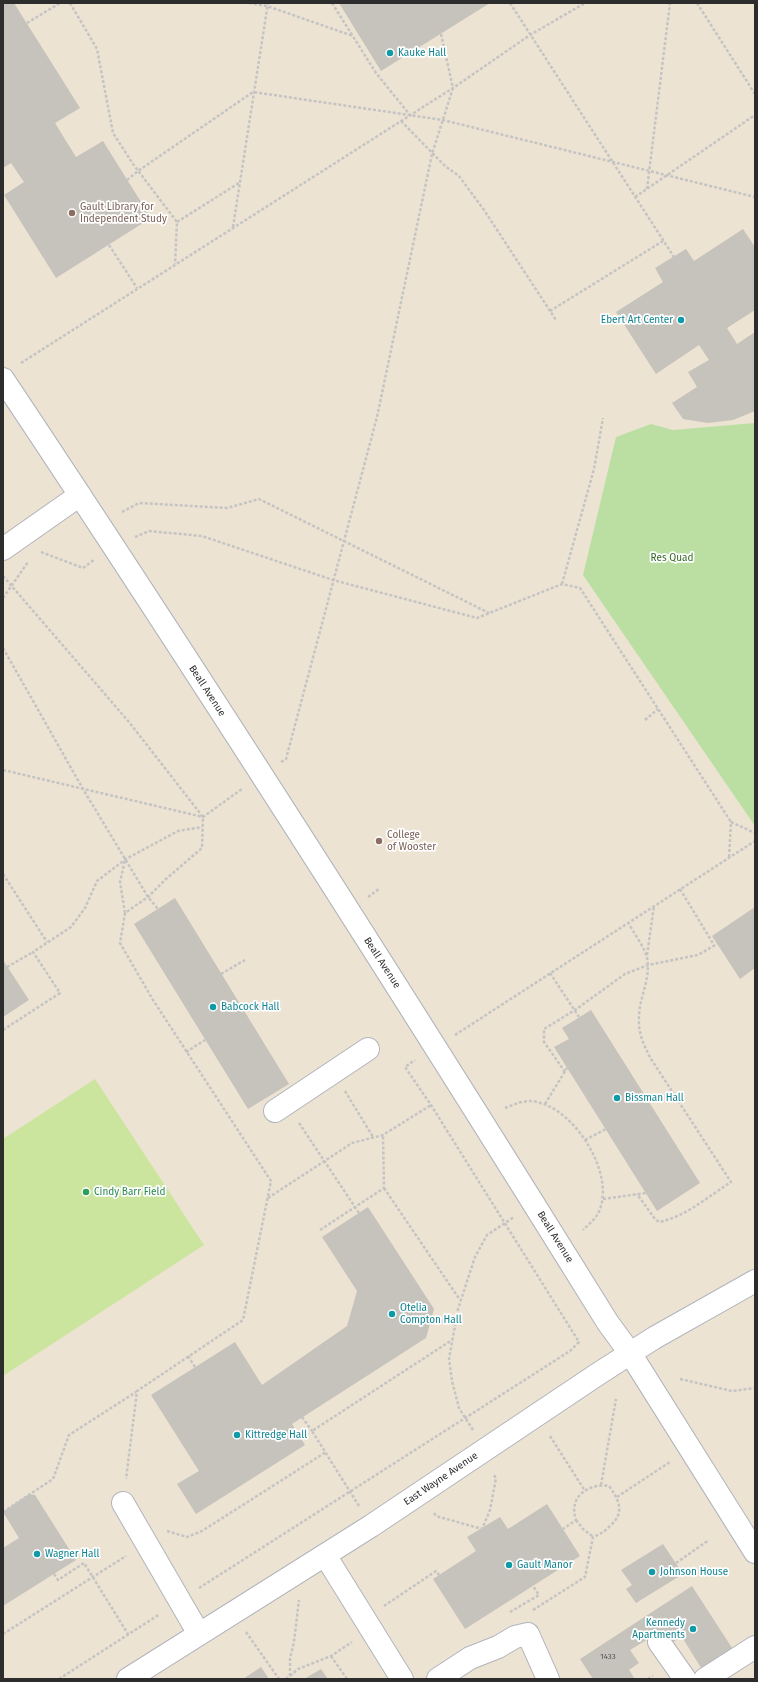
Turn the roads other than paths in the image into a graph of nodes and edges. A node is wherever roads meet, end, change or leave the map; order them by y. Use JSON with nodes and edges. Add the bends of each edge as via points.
{"nodes":[{"id":1,"x":9,"y":372,"type":"edge"},
{"id":2,"x":80,"y":495,"type":"junction"},
{"id":3,"x":3,"y":549,"type":"edge"},
{"id":4,"x":368,"y":1049,"type":"dead end"},
{"id":5,"x":280,"y":1108,"type":"road end"},
{"id":6,"x":755,"y":1281,"type":"edge"},
{"id":7,"x":630,"y":1353,"type":"junction"},
{"id":8,"x":123,"y":1503,"type":"road end"},
{"id":9,"x":755,"y":1552,"type":"edge"},
{"id":10,"x":325,"y":1555,"type":"junction"},
{"id":11,"x":199,"y":1634,"type":"junction"},
{"id":12,"x":660,"y":1642,"type":"dead end"},
{"id":13,"x":755,"y":1647,"type":"edge"},
{"id":14,"x":128,"y":1679,"type":"edge"},
{"id":15,"x":402,"y":1679,"type":"edge"},
{"id":16,"x":438,"y":1679,"type":"edge"},
{"id":17,"x":548,"y":1679,"type":"edge"},
{"id":18,"x":685,"y":1679,"type":"edge"},
{"id":19,"x":705,"y":1679,"type":"edge"}],
"edges":[{"from":1,"to":2,"type":"street","name":"Beall Avenue"},
{"from":2,"to":3,"type":"street"},
{"from":2,"to":7,"type":"street","name":"Beall Avenue","via":[[436,1047],[608,1323]]},
{"from":4,"to":5,"type":"street"},
{"from":6,"to":7,"type":"street","name":"East Wayne Avenue"},
{"from":7,"to":9,"type":"street","name":"Beall Avenue"},
{"from":7,"to":10,"type":"street","name":"East Wayne Avenue"},
{"from":8,"to":11,"type":"street"},
{"from":10,"to":11,"type":"street","name":"East Wayne Avenue"},
{"from":10,"to":15,"type":"street"},
{"from":11,"to":14,"type":"street","name":"East Wayne Avenue"},
{"from":12,"to":18,"type":"street"},
{"from":13,"to":19,"type":"street"},
{"from":16,"to":17,"type":"street","via":[[470,1658],[515,1637],[528,1634]]}]}
